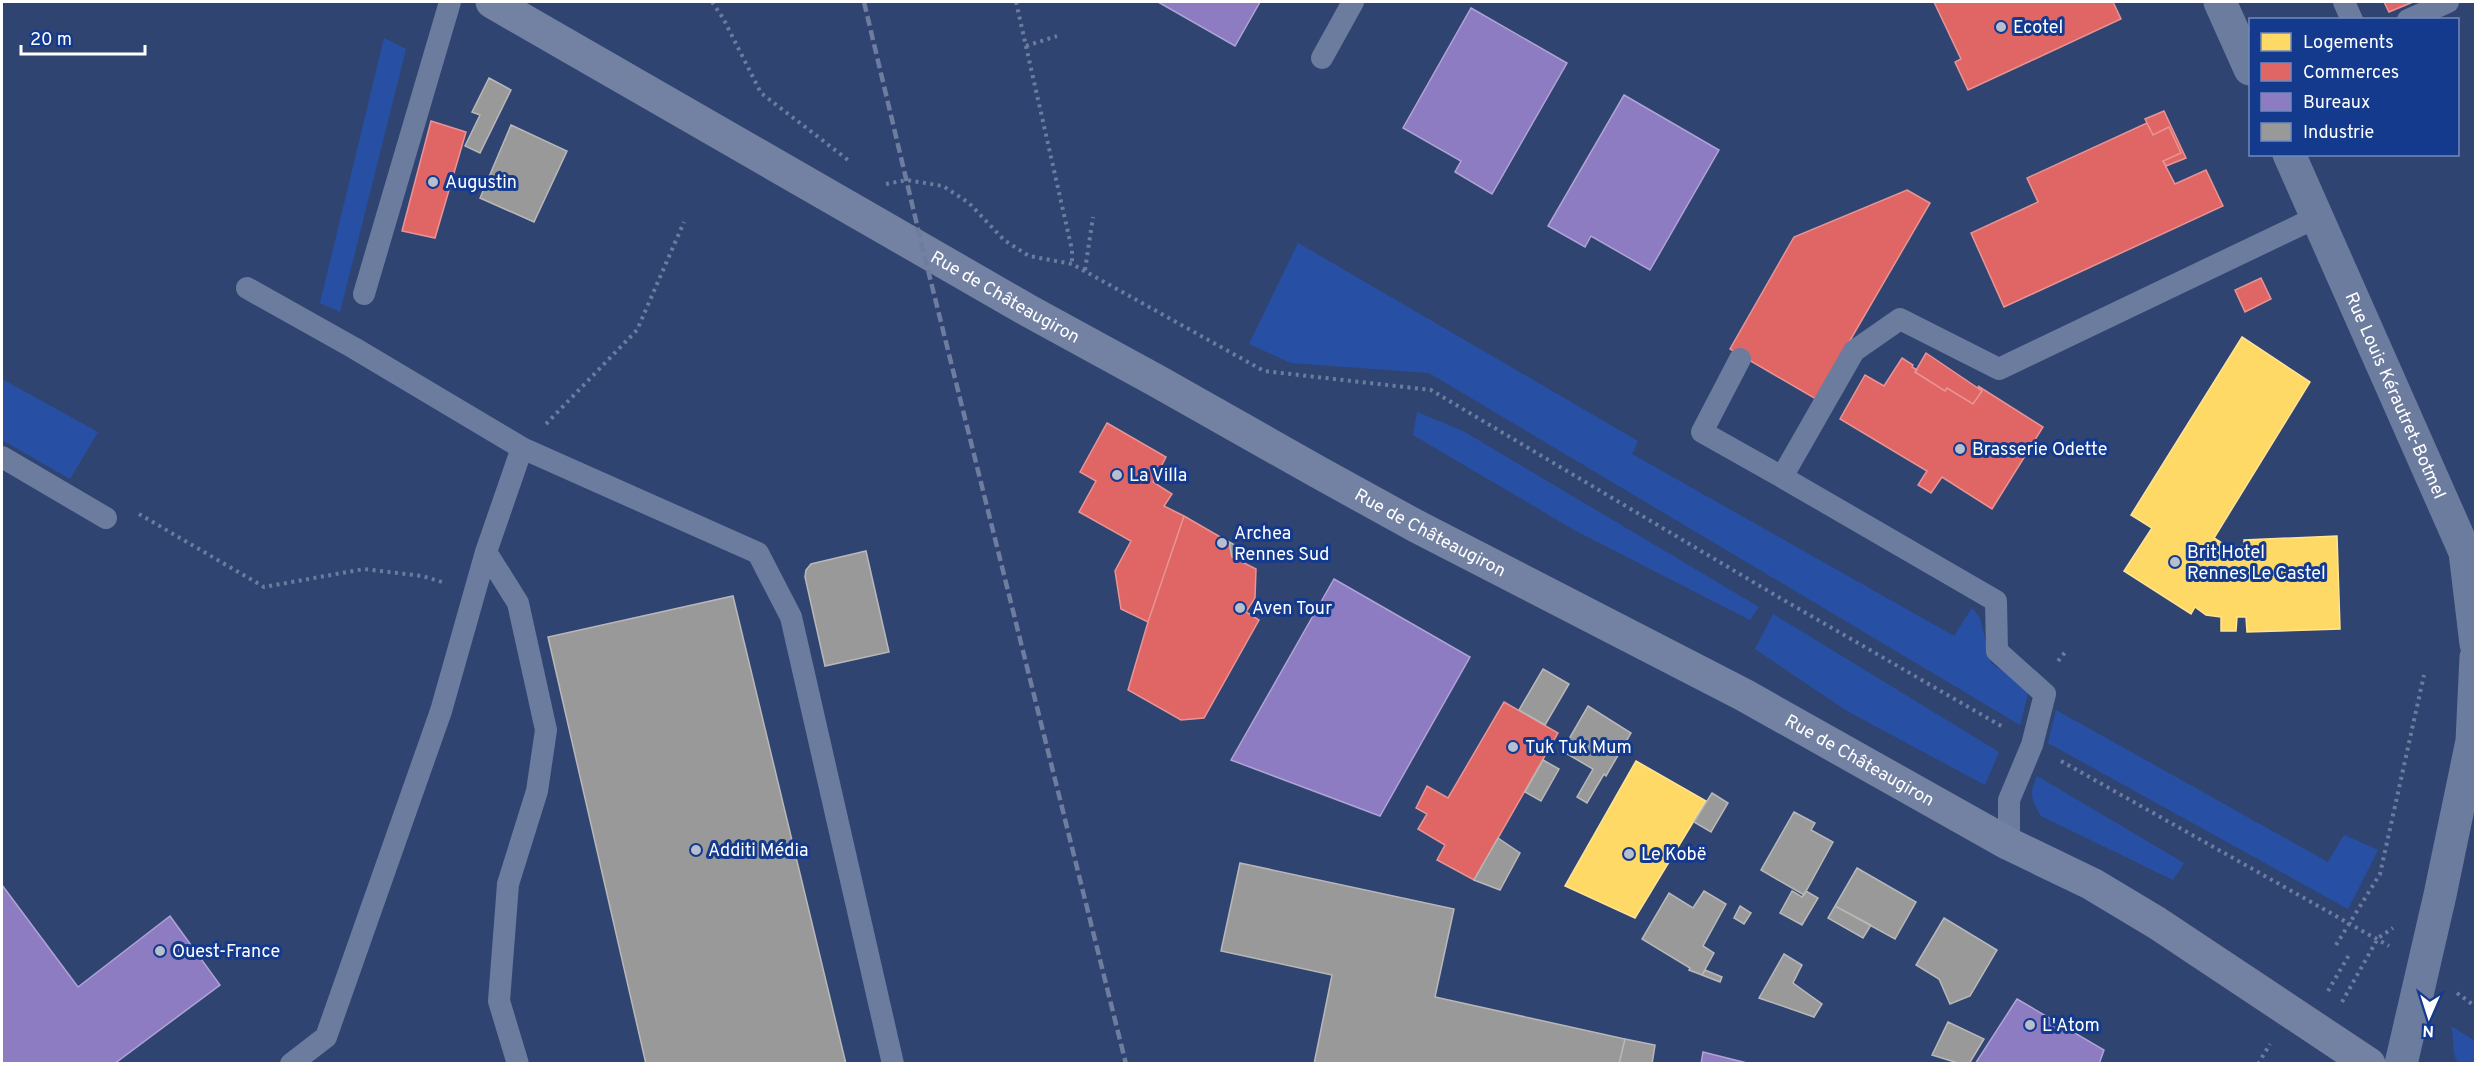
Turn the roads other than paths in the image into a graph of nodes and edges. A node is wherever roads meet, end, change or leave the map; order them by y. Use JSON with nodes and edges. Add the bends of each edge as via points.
{"nodes":[{"id":1,"x":450,"y":2,"type":"edge"},
{"id":2,"x":492,"y":2,"type":"edge"},
{"id":3,"x":1353,"y":2,"type":"edge"},
{"id":4,"x":2220,"y":2,"type":"edge"},
{"id":5,"x":2344,"y":2,"type":"edge"},
{"id":6,"x":2448,"y":2,"type":"edge"},
{"id":7,"x":2351,"y":18,"type":"edge"},
{"id":8,"x":2412,"y":18,"type":"edge"},
{"id":9,"x":1322,"y":58,"type":"dead end"},
{"id":10,"x":2249,"y":67,"type":"edge"},
{"id":11,"x":2290,"y":156,"type":"edge"},
{"id":12,"x":2317,"y":217,"type":"junction"},
{"id":13,"x":247,"y":288,"type":"dead end"},
{"id":14,"x":363,"y":294,"type":"dead end"},
{"id":15,"x":1740,"y":359,"type":"dead end"},
{"id":16,"x":522,"y":448,"type":"junction"},
{"id":17,"x":2,"y":457,"type":"edge"},
{"id":18,"x":1782,"y":477,"type":"junction"},
{"id":19,"x":106,"y":518,"type":"dead end"},
{"id":20,"x":486,"y":552,"type":"junction"},
{"id":21,"x":2472,"y":583,"type":"edge"},
{"id":22,"x":2475,"y":644,"type":"edge"},
{"id":23,"x":2475,"y":657,"type":"edge"},
{"id":24,"x":2009,"y":844,"type":"junction"},
{"id":25,"x":291,"y":1064,"type":"edge"},
{"id":26,"x":518,"y":1064,"type":"edge"},
{"id":27,"x":893,"y":1064,"type":"edge"},
{"id":28,"x":2369,"y":1064,"type":"edge"},
{"id":29,"x":2401,"y":1064,"type":"edge"}],
"edges":[{"from":1,"to":14,"type":"lane"},
{"from":2,"to":24,"type":"main road","name":"Rue de Châteaugiron","via":[[1094,348],[1416,526],[1744,695]]},
{"from":3,"to":9,"type":"lane"},
{"from":4,"to":10,"type":"street"},
{"from":5,"to":7,"type":"lane"},
{"from":6,"to":8,"type":"lane"},
{"from":11,"to":12,"type":"street","name":"Rue Louis Kérautret-Botmel"},
{"from":12,"to":18,"type":"lane","via":[[1999,369],[1900,319],[1854,351]]},
{"from":12,"to":21,"type":"street","name":"Rue Louis Kérautret-Botmel","via":[[2465,552]]},
{"from":13,"to":16,"type":"lane"},
{"from":15,"to":18,"type":"lane","via":[[1702,432]]},
{"from":16,"to":20,"type":"lane"},
{"from":16,"to":27,"type":"lane","via":[[758,553],[791,617]]},
{"from":17,"to":19,"type":"lane"},
{"from":18,"to":24,"type":"lane","via":[[1996,602],[1997,651],[2044,694],[2032,745],[2009,800]]},
{"from":20,"to":25,"type":"lane","via":[[441,711],[326,1037]]},
{"from":20,"to":26,"type":"lane","via":[[518,603],[546,730],[537,791],[508,884],[499,1001]]},
{"from":21,"to":22,"type":"street","name":"Rue Louis Kérautret-Botmel"},
{"from":23,"to":29,"type":"street","via":[[2472,741]]},
{"from":24,"to":28,"type":"main road","name":"Rue de Châteaugiron","via":[[2092,884],[2157,923]]}]}
